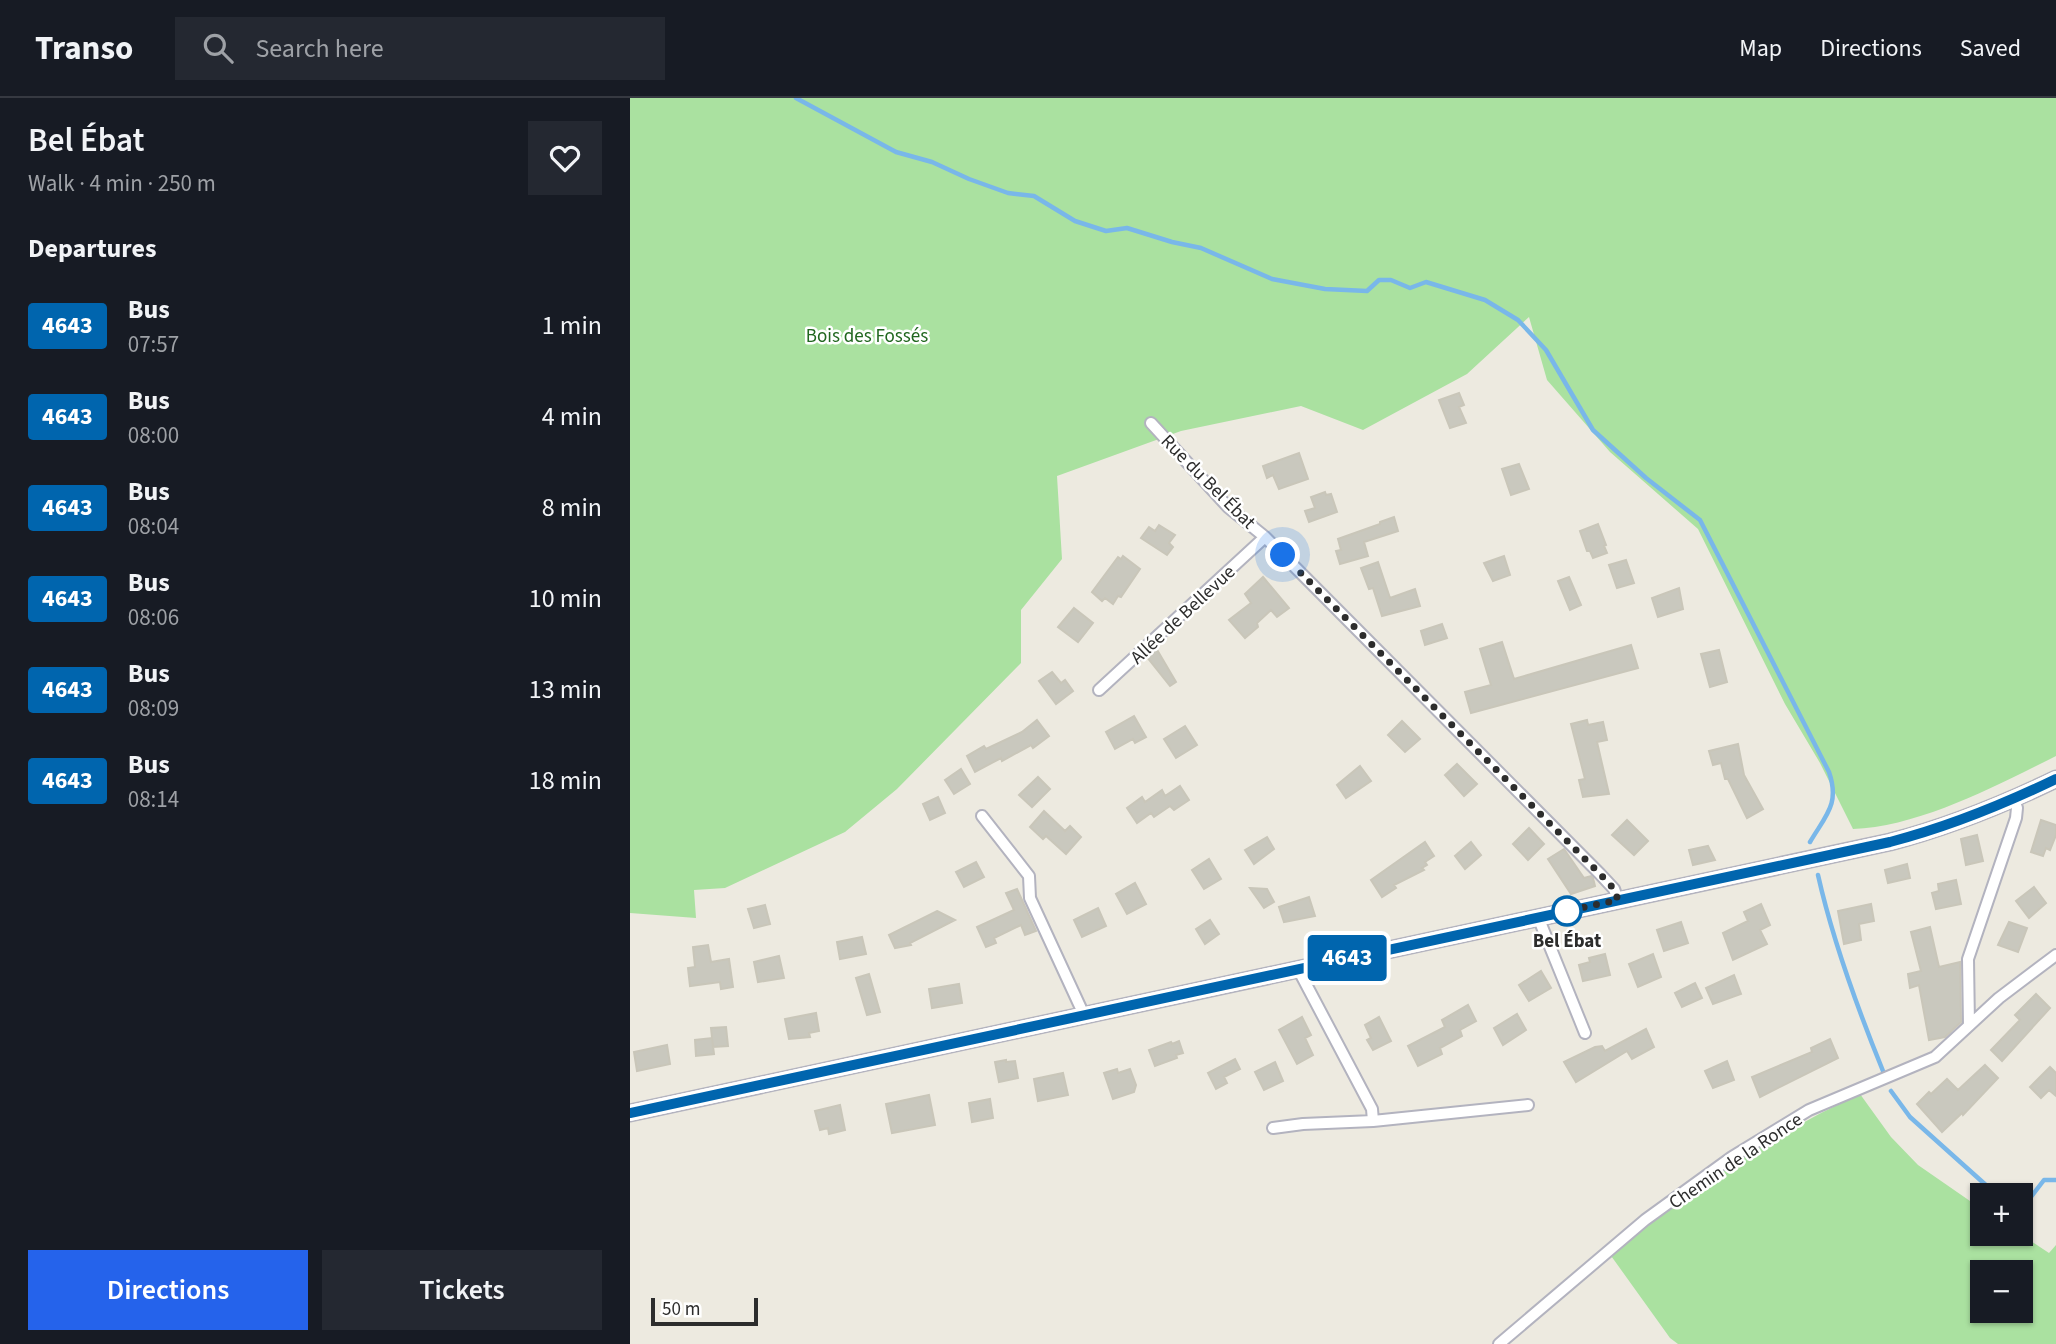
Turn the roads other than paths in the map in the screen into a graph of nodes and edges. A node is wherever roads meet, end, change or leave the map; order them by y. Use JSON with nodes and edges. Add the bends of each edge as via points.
{"nodes":[{"id":1,"x":1151,"y":423,"type":"dead end"},
{"id":2,"x":1265,"y":537,"type":"junction"},
{"id":3,"x":1099,"y":690,"type":"dead end"},
{"id":4,"x":2056,"y":779,"type":"edge"},
{"id":5,"x":2014,"y":799,"type":"junction"},
{"id":6,"x":982,"y":816,"type":"dead end"},
{"id":7,"x":1618,"y":900,"type":"junction"},
{"id":8,"x":1538,"y":917,"type":"junction"},
{"id":9,"x":2056,"y":956,"type":"edge"},
{"id":10,"x":1298,"y":969,"type":"junction"},
{"id":11,"x":1084,"y":1015,"type":"junction"},
{"id":12,"x":1969,"y":1025,"type":"junction"},
{"id":13,"x":1585,"y":1032,"type":"dead end"},
{"id":14,"x":1528,"y":1105,"type":"dead end"},
{"id":15,"x":630,"y":1113,"type":"edge"},
{"id":16,"x":1373,"y":1121,"type":"junction"},
{"id":17,"x":1273,"y":1128,"type":"dead end"},
{"id":18,"x":1499,"y":1344,"type":"edge"}],
"edges":[{"from":1,"to":2,"type":"street","name":"Rue du Bel Ébat","via":[[1228,507]]},
{"from":2,"to":3,"type":"street","name":"Allée de Bellevue"},
{"from":2,"to":7,"type":"street","name":"Rue du Bel Ébat","via":[[1600,874]]},
{"from":4,"to":5,"type":"main road"},
{"from":5,"to":7,"type":"main road","via":[[1937,830],[1890,842]]},
{"from":5,"to":12,"type":"street","via":[[2016,818],[1968,959]]},
{"from":6,"to":11,"type":"street","via":[[1029,876],[1030,898]]},
{"from":7,"to":8,"type":"main road"},
{"from":8,"to":10,"type":"main road"},
{"from":8,"to":13,"type":"street"},
{"from":9,"to":12,"type":"street","name":"Chemin de la Ronce"},
{"from":10,"to":11,"type":"main road"},
{"from":10,"to":16,"type":"street","via":[[1372,1109]]},
{"from":11,"to":15,"type":"main road"},
{"from":12,"to":18,"type":"street","name":"Chemin de la Ronce","via":[[1935,1057],[1810,1111],[1732,1157],[1645,1220]]},
{"from":14,"to":16,"type":"street"},
{"from":16,"to":17,"type":"street"}]}
